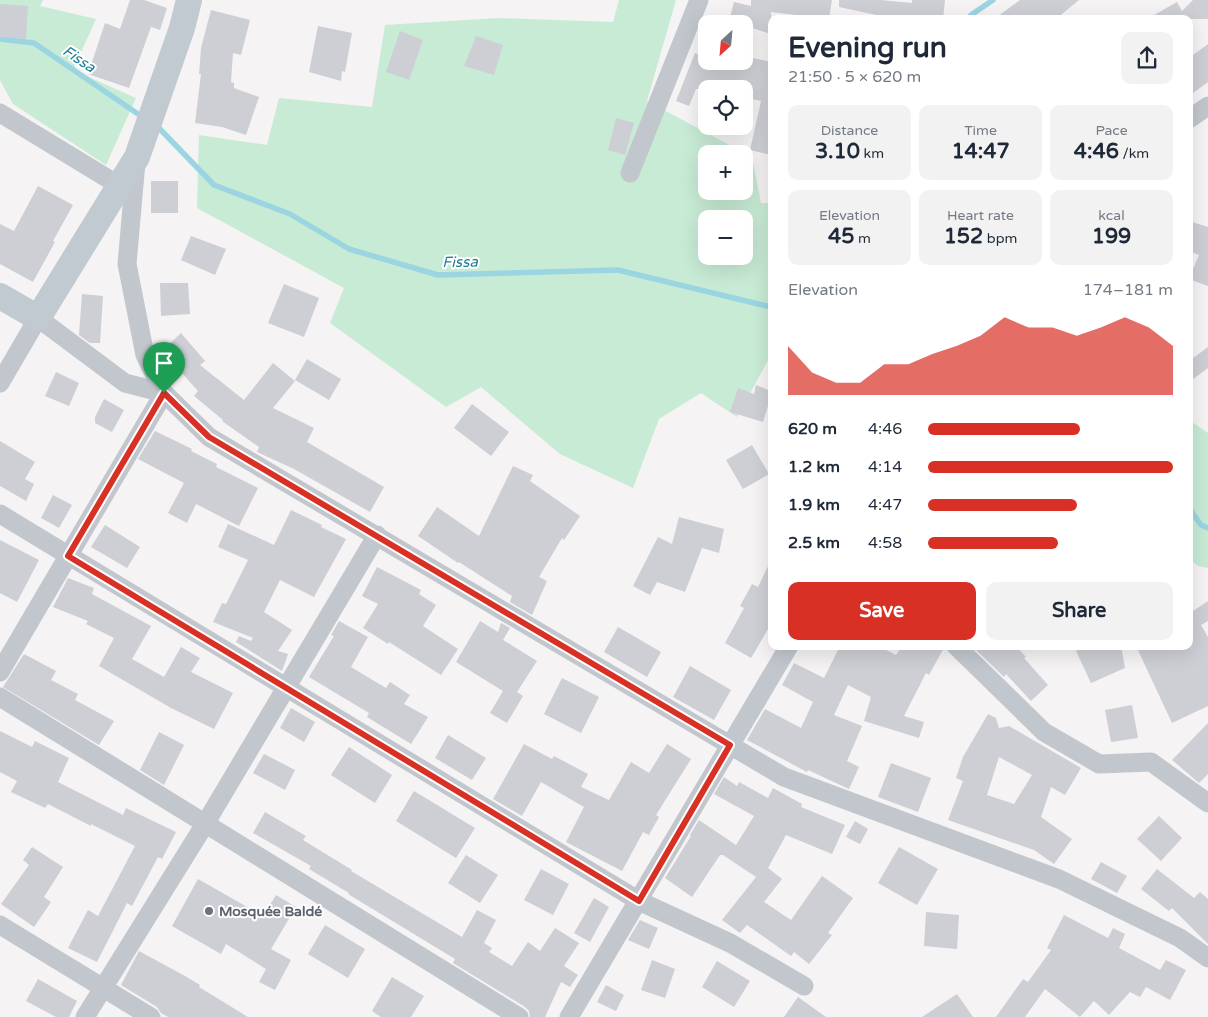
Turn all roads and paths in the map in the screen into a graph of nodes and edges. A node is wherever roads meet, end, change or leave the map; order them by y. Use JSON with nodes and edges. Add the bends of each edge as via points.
{"nodes":[{"id":1,"x":189,"y":0,"type":"edge"},
{"id":2,"x":699,"y":0,"type":"edge"},
{"id":3,"x":1208,"y":106,"type":"edge"},
{"id":4,"x":0,"y":113,"type":"edge"},
{"id":5,"x":1193,"y":116,"type":"edge"},
{"id":6,"x":137,"y":157,"type":"junction"},
{"id":7,"x":630,"y":173,"type":"dead end"},
{"id":8,"x":120,"y":186,"type":"junction"},
{"id":9,"x":0,"y":296,"type":"edge"},
{"id":10,"x":38,"y":318,"type":"junction"},
{"id":11,"x":0,"y":382,"type":"edge"},
{"id":12,"x":164,"y":393,"type":"junction"},
{"id":13,"x":0,"y":514,"type":"edge"},
{"id":14,"x":377,"y":535,"type":"junction"},
{"id":15,"x":68,"y":556,"type":"junction"},
{"id":16,"x":787,"y":650,"type":"edge"},
{"id":17,"x":960,"y":650,"type":"edge"},
{"id":18,"x":0,"y":672,"type":"edge"},
{"id":19,"x":287,"y":687,"type":"junction"},
{"id":20,"x":0,"y":697,"type":"edge"},
{"id":21,"x":730,"y":745,"type":"junction"},
{"id":22,"x":1208,"y":803,"type":"edge"},
{"id":23,"x":205,"y":824,"type":"junction"},
{"id":24,"x":639,"y":901,"type":"junction"},
{"id":25,"x":0,"y":925,"type":"edge"},
{"id":26,"x":1208,"y":958,"type":"edge"},
{"id":27,"x":804,"y":986,"type":"dead end"},
{"id":28,"x":104,"y":988,"type":"junction"},
{"id":29,"x":85,"y":1017,"type":"edge"},
{"id":30,"x":151,"y":1017,"type":"edge"},
{"id":31,"x":519,"y":1017,"type":"edge"},
{"id":32,"x":569,"y":1017,"type":"edge"}],
"edges":[{"from":1,"to":6,"type":"street"},
{"from":2,"to":7,"type":"street"},
{"from":3,"to":5,"type":"street"},
{"from":4,"to":8,"type":"street"},
{"from":6,"to":8,"type":"street"},
{"from":6,"to":12,"type":"street","via":[[127,264],[145,355]]},
{"from":8,"to":10,"type":"street"},
{"from":9,"to":10,"type":"street"},
{"from":10,"to":11,"type":"street"},
{"from":10,"to":12,"type":"street","via":[[125,383]]},
{"from":12,"to":14,"type":"street","via":[[209,437]]},
{"from":12,"to":15,"type":"street"},
{"from":13,"to":15,"type":"street"},
{"from":14,"to":19,"type":"street"},
{"from":14,"to":21,"type":"street"},
{"from":15,"to":18,"type":"street"},
{"from":15,"to":19,"type":"street"},
{"from":16,"to":21,"type":"street"},
{"from":17,"to":22,"type":"street","via":[[1044,732],[1100,764],[1151,762]]},
{"from":19,"to":23,"type":"street"},
{"from":19,"to":24,"type":"street"},
{"from":20,"to":23,"type":"street"},
{"from":21,"to":24,"type":"street"},
{"from":21,"to":26,"type":"street","via":[[784,777],[1058,879],[1180,938]]},
{"from":23,"to":28,"type":"street"},
{"from":23,"to":31,"type":"street"},
{"from":24,"to":27,"type":"street","via":[[730,943]]},
{"from":24,"to":32,"type":"street"},
{"from":25,"to":28,"type":"street"},
{"from":28,"to":29,"type":"street"},
{"from":28,"to":30,"type":"street"}]}
